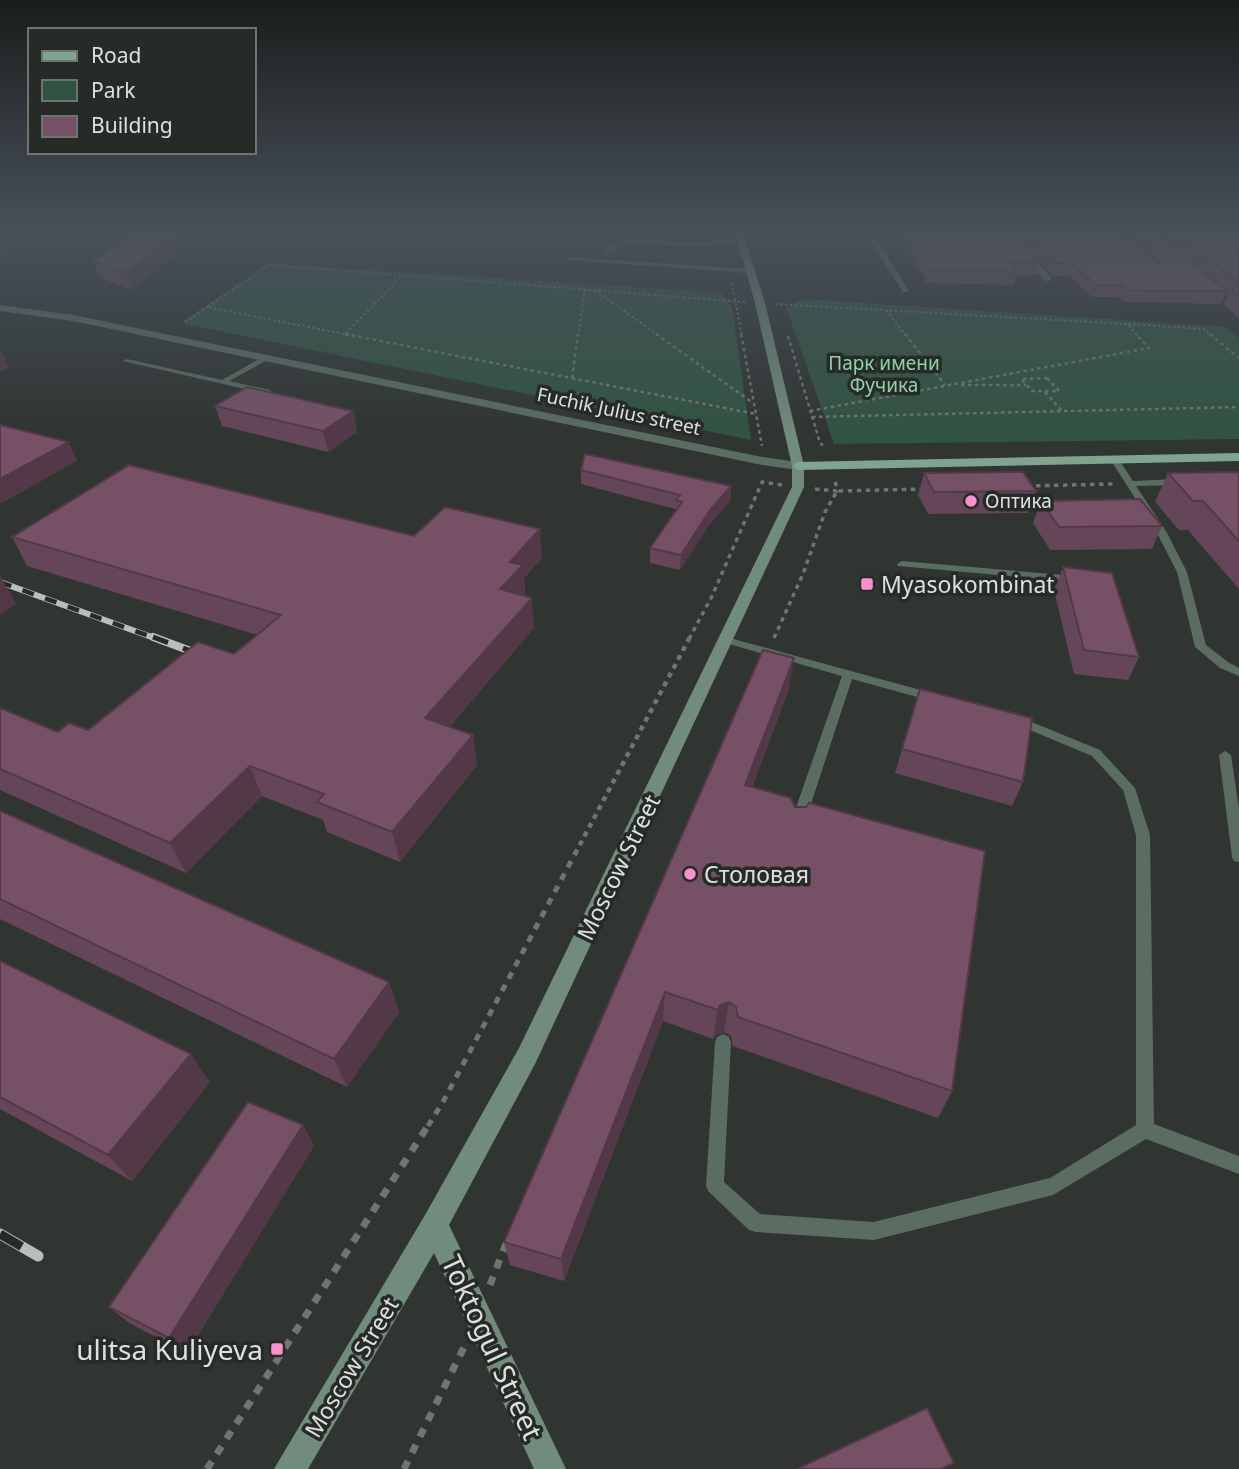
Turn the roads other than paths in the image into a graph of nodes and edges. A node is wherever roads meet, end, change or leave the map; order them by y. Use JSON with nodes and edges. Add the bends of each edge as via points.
{"nodes":[{"id":1,"x":758,"y":298,"type":"edge"},
{"id":2,"x":0,"y":308,"type":"edge"},
{"id":3,"x":266,"y":357,"type":"junction"},
{"id":4,"x":127,"y":361,"type":"dead end"},
{"id":5,"x":223,"y":382,"type":"junction"},
{"id":6,"x":267,"y":391,"type":"edge"},
{"id":7,"x":1239,"y":457,"type":"edge"},
{"id":8,"x":1114,"y":459,"type":"junction"},
{"id":9,"x":798,"y":477,"type":"junction"},
{"id":10,"x":1185,"y":482,"type":"edge"},
{"id":11,"x":1131,"y":484,"type":"junction"},
{"id":12,"x":902,"y":564,"type":"dead end"},
{"id":13,"x":1083,"y":580,"type":"edge"},
{"id":14,"x":726,"y":640,"type":"junction"},
{"id":15,"x":1239,"y":672,"type":"edge"},
{"id":16,"x":848,"y":674,"type":"junction"},
{"id":17,"x":950,"y":702,"type":"edge"},
{"id":18,"x":1001,"y":716,"type":"edge"},
{"id":19,"x":1225,"y":755,"type":"dead end"},
{"id":20,"x":794,"y":832,"type":"edge"},
{"id":21,"x":1239,"y":857,"type":"edge"},
{"id":22,"x":723,"y":1042,"type":"dead end"},
{"id":23,"x":1145,"y":1130,"type":"junction"},
{"id":24,"x":1239,"y":1166,"type":"edge"},
{"id":25,"x":435,"y":1225,"type":"junction"},
{"id":26,"x":290,"y":1469,"type":"edge"},
{"id":27,"x":551,"y":1469,"type":"edge"}],
"edges":[{"from":1,"to":9,"type":"main road"},
{"from":2,"to":3,"type":"street","name":"Fuchik Julius street"},
{"from":3,"to":5,"type":"lane"},
{"from":3,"to":9,"type":"street","name":"Fuchik Julius street","via":[[762,461]]},
{"from":4,"to":5,"type":"lane"},
{"from":5,"to":6,"type":"lane"},
{"from":7,"to":8,"type":"main road","name":"Fuchik Julius street"},
{"from":8,"to":9,"type":"main road","name":"Fuchik Julius street"},
{"from":8,"to":11,"type":"lane"},
{"from":9,"to":14,"type":"main road","name":"Moscow Street"},
{"from":10,"to":11,"type":"lane"},
{"from":11,"to":15,"type":"lane","via":[[1182,572],[1201,647]]},
{"from":12,"to":13,"type":"lane"},
{"from":14,"to":16,"type":"lane"},
{"from":14,"to":25,"type":"main road","name":"Moscow Street","via":[[527,1056]]},
{"from":16,"to":17,"type":"lane"},
{"from":16,"to":20,"type":"lane"},
{"from":18,"to":23,"type":"lane","via":[[1096,753],[1129,789],[1143,835]]},
{"from":19,"to":21,"type":"lane"},
{"from":22,"to":23,"type":"lane","via":[[715,1186],[756,1223],[874,1231],[1053,1186]]},
{"from":23,"to":24,"type":"lane"},
{"from":25,"to":26,"type":"main road","name":"Moscow Street"},
{"from":25,"to":27,"type":"main road","name":"Toktogul Street"}]}
